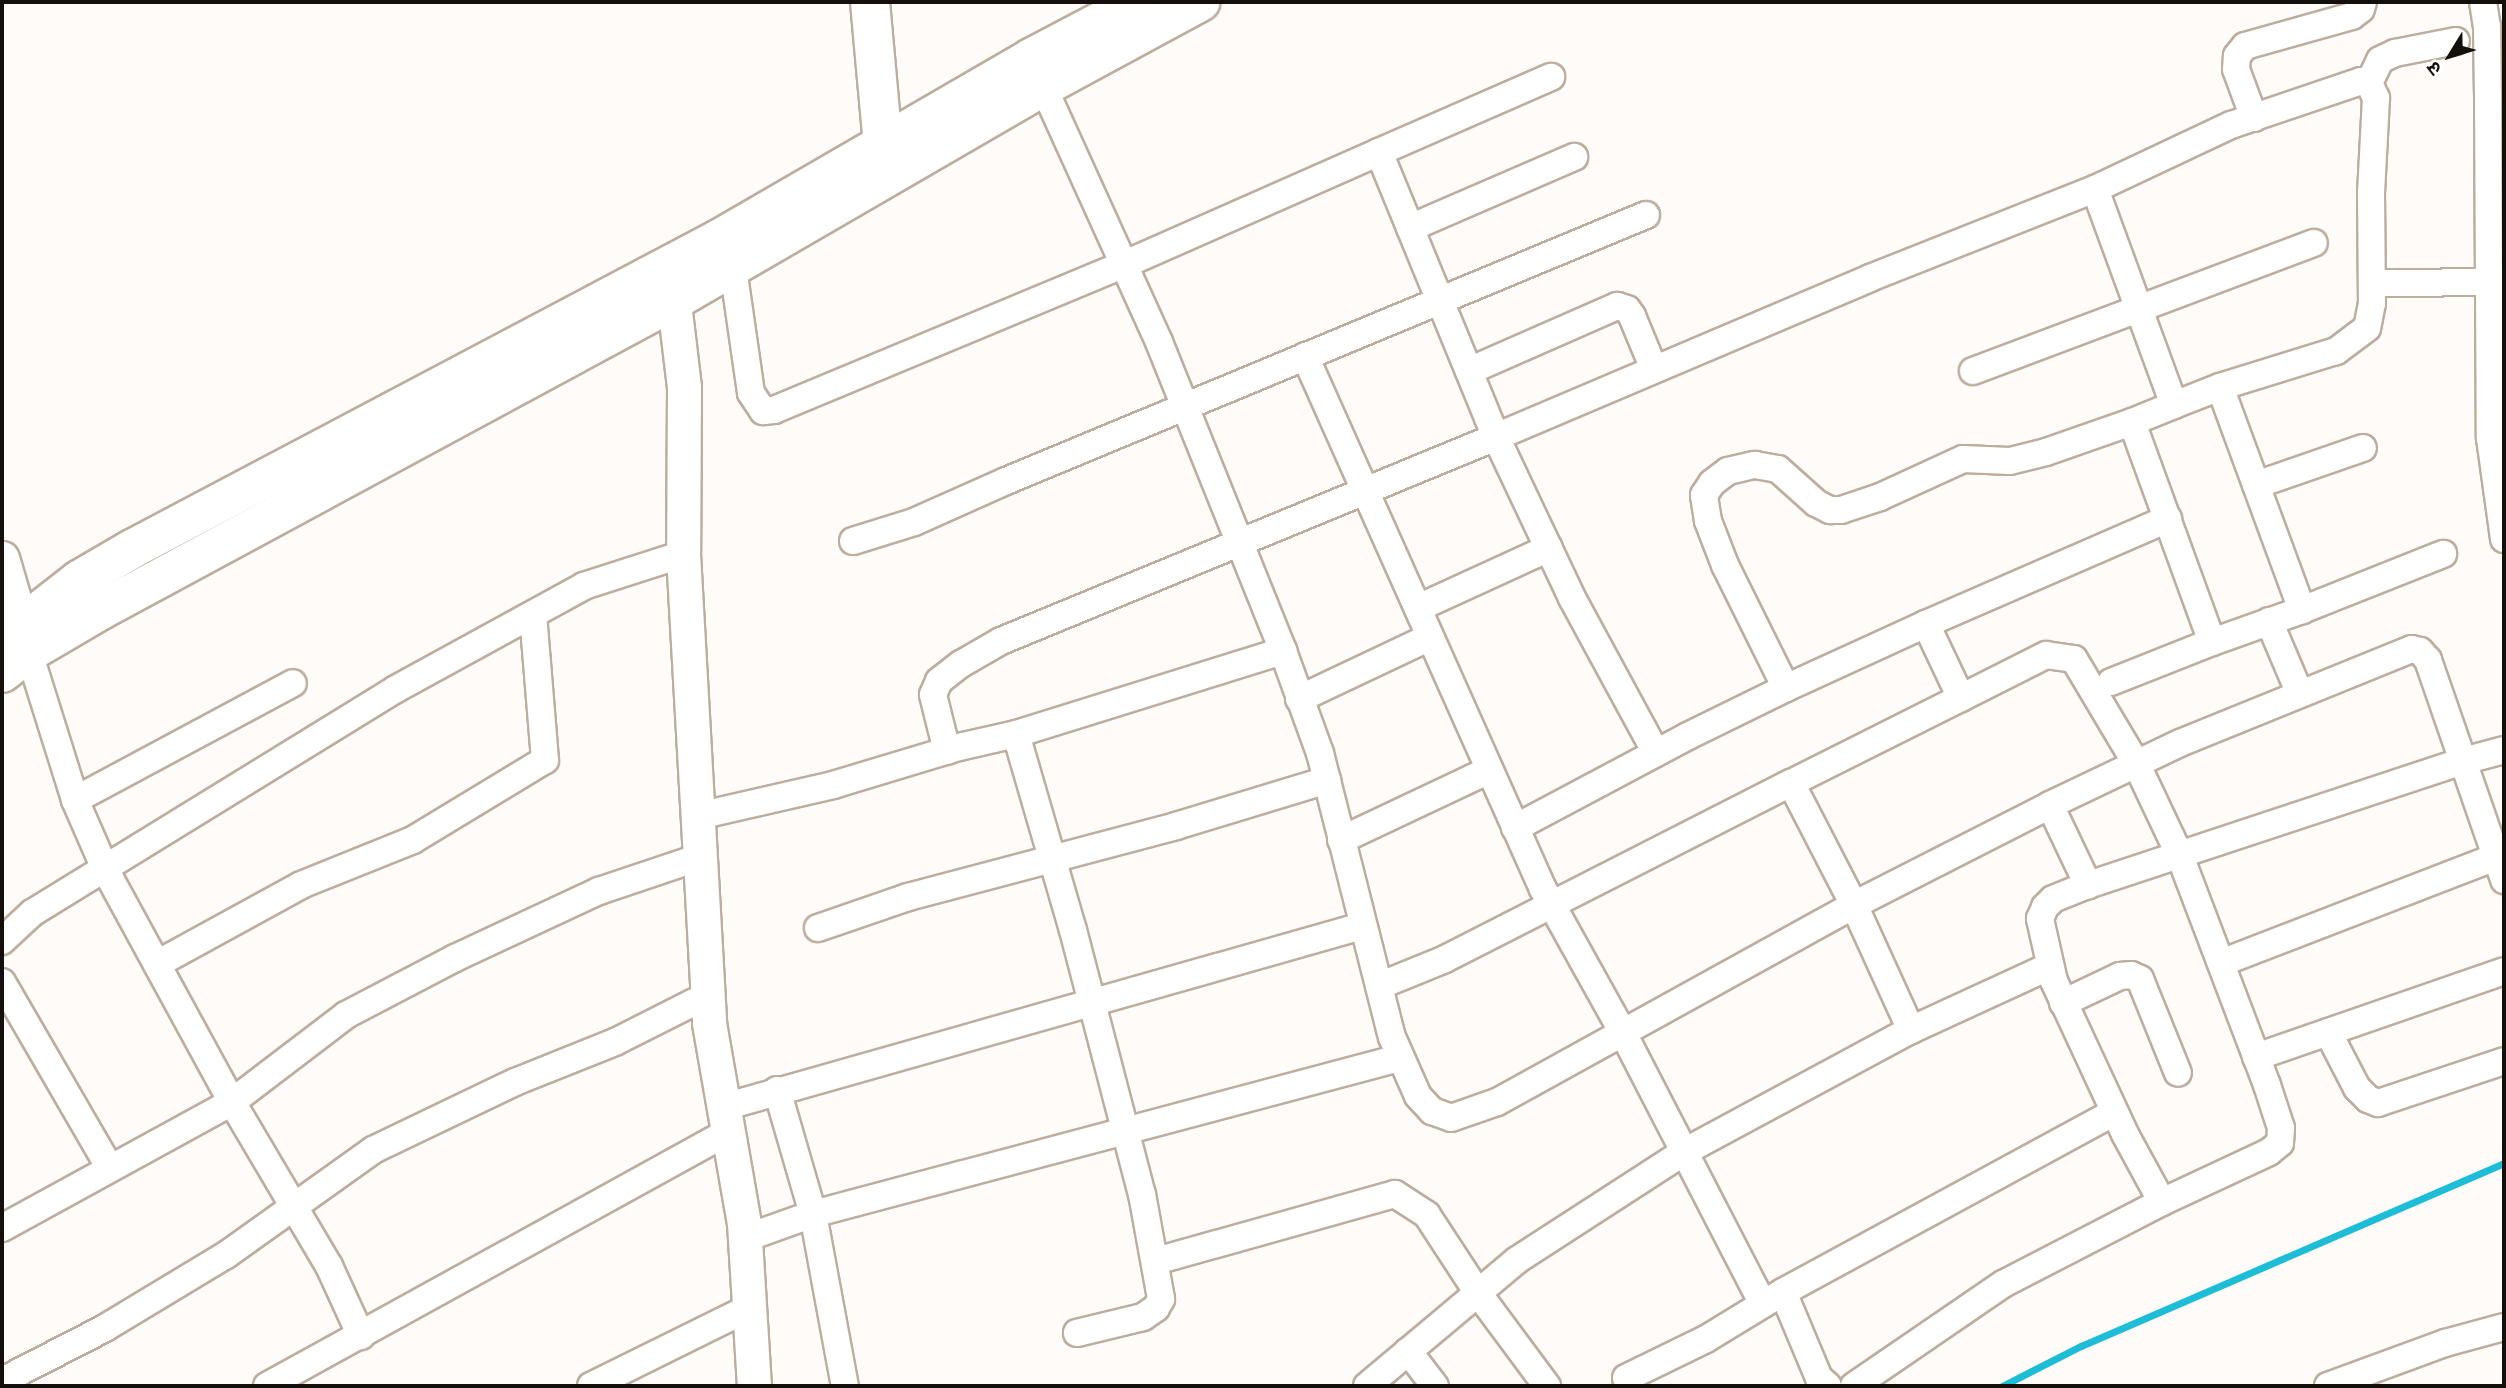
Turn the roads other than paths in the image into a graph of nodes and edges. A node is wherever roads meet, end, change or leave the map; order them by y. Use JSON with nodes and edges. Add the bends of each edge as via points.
{"nodes":[{"id":1,"x":870,"y":2,"type":"edge"},
{"id":2,"x":1137,"y":2,"type":"edge"},
{"id":3,"x":1200,"y":2,"type":"edge"},
{"id":4,"x":2363,"y":2,"type":"edge"},
{"id":5,"x":2491,"y":16,"type":"edge"},
{"id":6,"x":2456,"y":41,"type":"dead end"},
{"id":7,"x":1037,"y":73,"type":"junction"},
{"id":8,"x":1551,"y":77,"type":"dead end"},
{"id":9,"x":2369,"y":83,"type":"junction"},
{"id":10,"x":2254,"y":118,"type":"junction"},
{"id":11,"x":1379,"y":152,"type":"junction"},
{"id":12,"x":1574,"y":157,"type":"dead end"},
{"id":13,"x":884,"y":162,"type":"junction"},
{"id":14,"x":2095,"y":188,"type":"junction"},
{"id":15,"x":1646,"y":215,"type":"dead end"},
{"id":16,"x":1410,"y":228,"type":"junction"},
{"id":17,"x":2314,"y":243,"type":"dead end"},
{"id":18,"x":1123,"y":265,"type":"junction"},
{"id":19,"x":733,"y":268,"type":"junction"},
{"id":20,"x":672,"y":283,"type":"junction"},
{"id":21,"x":2372,"y":283,"type":"junction"},
{"id":22,"x":2496,"y":283,"type":"edge"},
{"id":23,"x":1439,"y":300,"type":"junction"},
{"id":24,"x":2140,"y":308,"type":"junction"},
{"id":25,"x":1305,"y":356,"type":"junction"},
{"id":26,"x":1654,"y":369,"type":"junction"},
{"id":27,"x":1973,"y":370,"type":"dead end"},
{"id":28,"x":1469,"y":371,"type":"junction"},
{"id":29,"x":2220,"y":387,"type":"junction"},
{"id":30,"x":2174,"y":405,"type":"junction"},
{"id":31,"x":1185,"y":406,"type":"junction"},
{"id":32,"x":2132,"y":422,"type":"junction"},
{"id":33,"x":1496,"y":437,"type":"junction"},
{"id":34,"x":2497,"y":437,"type":"edge"},
{"id":35,"x":2363,"y":448,"type":"dead end"},
{"id":36,"x":2256,"y":485,"type":"junction"},
{"id":37,"x":1364,"y":490,"type":"junction"},
{"id":38,"x":2168,"y":519,"type":"junction"},
{"id":39,"x":2504,"y":539,"type":"edge"},
{"id":40,"x":853,"y":541,"type":"dead end"},
{"id":41,"x":1240,"y":544,"type":"junction"},
{"id":42,"x":1549,"y":548,"type":"junction"},
{"id":43,"x":683,"y":554,"type":"junction"},
{"id":44,"x":2443,"y":554,"type":"dead end"},
{"id":45,"x":2,"y":558,"type":"edge"},
{"id":46,"x":1418,"y":608,"type":"junction"},
{"id":47,"x":2302,"y":610,"type":"junction"},
{"id":48,"x":533,"y":614,"type":"junction"},
{"id":49,"x":2269,"y":621,"type":"junction"},
{"id":50,"x":1926,"y":624,"type":"junction"},
{"id":51,"x":1430,"y":637,"type":"junction"},
{"id":52,"x":2212,"y":642,"type":"junction"},
{"id":53,"x":13,"y":648,"type":"edge"},
{"id":54,"x":1283,"y":651,"type":"junction"},
{"id":55,"x":293,"y":682,"type":"dead end"},
{"id":56,"x":2111,"y":682,"type":"dead end"},
{"id":57,"x":1786,"y":688,"type":"junction"},
{"id":58,"x":2300,"y":694,"type":"junction"},
{"id":59,"x":1961,"y":698,"type":"junction"},
{"id":60,"x":1299,"y":699,"type":"junction"},
{"id":61,"x":1016,"y":734,"type":"junction"},
{"id":62,"x":2504,"y":750,"type":"edge"},
{"id":63,"x":947,"y":751,"type":"junction"},
{"id":64,"x":1656,"y":753,"type":"junction"},
{"id":65,"x":2463,"y":761,"type":"junction"},
{"id":66,"x":2136,"y":763,"type":"junction"},
{"id":67,"x":1489,"y":769,"type":"junction"},
{"id":68,"x":1327,"y":780,"type":"junction"},
{"id":69,"x":1791,"y":783,"type":"junction"},
{"id":70,"x":75,"y":800,"type":"junction"},
{"id":71,"x":2050,"y":805,"type":"junction"},
{"id":72,"x":698,"y":817,"type":"junction"},
{"id":73,"x":1515,"y":828,"type":"junction"},
{"id":74,"x":1342,"y":840,"type":"junction"},
{"id":75,"x":2180,"y":856,"type":"junction"},
{"id":76,"x":700,"y":857,"type":"junction"},
{"id":77,"x":1052,"y":860,"type":"junction"},
{"id":78,"x":2500,"y":869,"type":"edge"},
{"id":79,"x":106,"y":871,"type":"junction"},
{"id":80,"x":2088,"y":885,"type":"junction"},
{"id":81,"x":1551,"y":902,"type":"junction"},
{"id":82,"x":1854,"y":905,"type":"junction"},
{"id":83,"x":1362,"y":926,"type":"junction"},
{"id":84,"x":818,"y":928,"type":"dead end"},
{"id":85,"x":2,"y":941,"type":"edge"},
{"id":86,"x":2221,"y":962,"type":"junction"},
{"id":87,"x":157,"y":964,"type":"junction"},
{"id":88,"x":2050,"y":966,"type":"junction"},
{"id":89,"x":2504,"y":971,"type":"edge"},
{"id":90,"x":2,"y":982,"type":"edge"},
{"id":91,"x":1378,"y":986,"type":"junction"},
{"id":92,"x":708,"y":995,"type":"junction"},
{"id":93,"x":1091,"y":1001,"type":"junction"},
{"id":94,"x":2063,"y":1003,"type":"junction"},
{"id":95,"x":1911,"y":1030,"type":"junction"},
{"id":96,"x":2328,"y":1032,"type":"junction"},
{"id":97,"x":1623,"y":1033,"type":"junction"},
{"id":98,"x":2256,"y":1057,"type":"junction"},
{"id":99,"x":1399,"y":1058,"type":"junction"},
{"id":100,"x":2504,"y":1061,"type":"edge"},
{"id":101,"x":2178,"y":1073,"type":"dead end"},
{"id":102,"x":777,"y":1090,"type":"junction"},
{"id":103,"x":232,"y":1102,"type":"junction"},
{"id":104,"x":2114,"y":1112,"type":"junction"},
{"id":105,"x":726,"y":1119,"type":"junction"},
{"id":106,"x":1125,"y":1130,"type":"junction"},
{"id":107,"x":1684,"y":1152,"type":"junction"},
{"id":108,"x":110,"y":1168,"type":"junction"},
{"id":109,"x":2162,"y":1202,"type":"junction"},
{"id":110,"x":294,"y":1208,"type":"junction"},
{"id":111,"x":813,"y":1214,"type":"junction"},
{"id":112,"x":2,"y":1228,"type":"edge"},
{"id":113,"x":746,"y":1238,"type":"junction"},
{"id":114,"x":1156,"y":1261,"type":"junction"},
{"id":115,"x":1478,"y":1293,"type":"junction"},
{"id":116,"x":1773,"y":1298,"type":"junction"},
{"id":117,"x":751,"y":1307,"type":"junction"},
{"id":118,"x":2504,"y":1326,"type":"edge"},
{"id":119,"x":1077,"y":1333,"type":"dead end"},
{"id":120,"x":361,"y":1336,"type":"junction"},
{"id":121,"x":1408,"y":1351,"type":"junction"},
{"id":122,"x":1626,"y":1378,"type":"dead end"},
{"id":123,"x":2,"y":1381,"type":"edge"},
{"id":124,"x":267,"y":1386,"type":"edge"},
{"id":125,"x":591,"y":1386,"type":"edge"},
{"id":126,"x":754,"y":1386,"type":"edge"},
{"id":127,"x":845,"y":1386,"type":"edge"},
{"id":128,"x":1367,"y":1386,"type":"edge"},
{"id":129,"x":1435,"y":1386,"type":"edge"},
{"id":130,"x":1547,"y":1386,"type":"edge"},
{"id":131,"x":1828,"y":1386,"type":"edge"},
{"id":132,"x":1854,"y":1386,"type":"edge"},
{"id":133,"x":2328,"y":1386,"type":"edge"}],
"edges":[{"from":1,"to":13,"type":"main road"},
{"from":2,"to":7,"type":"main road"},
{"from":3,"to":7,"type":"main road"},
{"from":4,"to":10,"type":"street","via":[[2353,16],[2245,46],[2237,56],[2236,69]]},
{"from":5,"to":22,"type":"street"},
{"from":6,"to":9,"type":"street","via":[[2380,60]]},
{"from":7,"to":13,"type":"main road"},
{"from":7,"to":18,"type":"street"},
{"from":8,"to":11,"type":"street"},
{"from":9,"to":10,"type":"street","via":[[2361,81]]},
{"from":9,"to":21,"type":"street","via":[[2376,98]]},
{"from":10,"to":14,"type":"street"},
{"from":11,"to":16,"type":"street"},
{"from":11,"to":18,"type":"street"},
{"from":12,"to":16,"type":"street"},
{"from":13,"to":19,"type":"main road"},
{"from":13,"to":20,"type":"main road"},
{"from":14,"to":24,"type":"street"},
{"from":14,"to":26,"type":"street"},
{"from":15,"to":23,"type":"street"},
{"from":16,"to":23,"type":"street"},
{"from":17,"to":24,"type":"street"},
{"from":18,"to":19,"type":"street","via":[[763,411],[751,394]]},
{"from":18,"to":31,"type":"street"},
{"from":19,"to":20,"type":"main road"},
{"from":20,"to":43,"type":"street","via":[[684,387]]},
{"from":20,"to":53,"type":"main road","via":[[132,549],[79,580]]},
{"from":21,"to":22,"type":"street"},
{"from":21,"to":29,"type":"street","via":[[2367,328],[2354,341],[2336,351]]},
{"from":22,"to":34,"type":"street"},
{"from":23,"to":25,"type":"street"},
{"from":23,"to":28,"type":"street"},
{"from":24,"to":27,"type":"street"},
{"from":24,"to":30,"type":"street"},
{"from":25,"to":31,"type":"street"},
{"from":25,"to":37,"type":"street"},
{"from":26,"to":28,"type":"street","via":[[1632,316],[1617,306]]},
{"from":26,"to":33,"type":"street"},
{"from":28,"to":33,"type":"street"},
{"from":29,"to":30,"type":"street"},
{"from":29,"to":36,"type":"street"},
{"from":30,"to":32,"type":"street"},
{"from":31,"to":40,"type":"street","via":[[914,522]]},
{"from":31,"to":41,"type":"street"},
{"from":32,"to":38,"type":"street"},
{"from":32,"to":57,"type":"street","via":[[2010,461],[1963,459],[1841,510],[1816,503],[1778,469],[1755,465],[1728,471],[1712,483],[1704,495],[1714,542]]},
{"from":33,"to":37,"type":"street"},
{"from":33,"to":42,"type":"street"},
{"from":34,"to":39,"type":"street"},
{"from":35,"to":36,"type":"street"},
{"from":36,"to":47,"type":"street"},
{"from":37,"to":41,"type":"street"},
{"from":37,"to":46,"type":"street"},
{"from":38,"to":50,"type":"street"},
{"from":38,"to":52,"type":"street"},
{"from":41,"to":54,"type":"street"},
{"from":41,"to":63,"type":"street","via":[[1001,641],[961,664],[939,681],[933,695]]},
{"from":42,"to":46,"type":"street"},
{"from":42,"to":64,"type":"street"},
{"from":43,"to":48,"type":"street","via":[[584,586]]},
{"from":43,"to":72,"type":"street"},
{"from":44,"to":47,"type":"street"},
{"from":45,"to":53,"type":"street"},
{"from":46,"to":51,"type":"street"},
{"from":47,"to":49,"type":"street"},
{"from":48,"to":79,"type":"street","via":[[396,689]]},
{"from":48,"to":87,"type":"street","via":[[545,760],[413,840],[301,885]]},
{"from":49,"to":52,"type":"street"},
{"from":49,"to":58,"type":"street"},
{"from":50,"to":57,"type":"street"},
{"from":50,"to":59,"type":"street"},
{"from":51,"to":60,"type":"street"},
{"from":51,"to":67,"type":"street"},
{"from":52,"to":56,"type":"street"},
{"from":53,"to":70,"type":"street"},
{"from":54,"to":60,"type":"street"},
{"from":54,"to":61,"type":"street"},
{"from":55,"to":70,"type":"street"},
{"from":57,"to":64,"type":"street"},
{"from":58,"to":65,"type":"street","via":[[2412,649],[2420,651],[2428,660]]},
{"from":58,"to":66,"type":"street"},
{"from":59,"to":66,"type":"street","via":[[2046,654],[2074,659]]},
{"from":59,"to":69,"type":"street"},
{"from":60,"to":68,"type":"street"},
{"from":61,"to":63,"type":"street"},
{"from":61,"to":77,"type":"street"},
{"from":62,"to":65,"type":"street"},
{"from":63,"to":72,"type":"street","via":[[833,785]]},
{"from":64,"to":73,"type":"street"},
{"from":65,"to":75,"type":"street"},
{"from":65,"to":78,"type":"street"},
{"from":66,"to":71,"type":"street"},
{"from":66,"to":75,"type":"street"},
{"from":67,"to":73,"type":"street"},
{"from":67,"to":74,"type":"street"},
{"from":68,"to":74,"type":"street"},
{"from":68,"to":77,"type":"street"},
{"from":69,"to":81,"type":"street"},
{"from":69,"to":82,"type":"street"},
{"from":70,"to":79,"type":"street"},
{"from":71,"to":80,"type":"street"},
{"from":71,"to":82,"type":"street"},
{"from":72,"to":76,"type":"street"},
{"from":73,"to":81,"type":"street"},
{"from":74,"to":83,"type":"street"},
{"from":75,"to":80,"type":"street"},
{"from":75,"to":86,"type":"street"},
{"from":76,"to":92,"type":"street"},
{"from":76,"to":103,"type":"street","via":[[599,891],[345,1015]]},
{"from":77,"to":84,"type":"street","via":[[908,897]]},
{"from":77,"to":93,"type":"street"},
{"from":78,"to":86,"type":"street"},
{"from":79,"to":85,"type":"street","via":[[32,913]]},
{"from":79,"to":87,"type":"street"},
{"from":80,"to":88,"type":"street","via":[[2045,907],[2040,919]]},
{"from":81,"to":91,"type":"street","via":[[1445,959]]},
{"from":81,"to":97,"type":"street"},
{"from":82,"to":95,"type":"street"},
{"from":82,"to":97,"type":"street"},
{"from":83,"to":91,"type":"street"},
{"from":83,"to":93,"type":"street"},
{"from":86,"to":98,"type":"street"},
{"from":87,"to":103,"type":"street"},
{"from":88,"to":94,"type":"street"},
{"from":88,"to":95,"type":"street"},
{"from":89,"to":96,"type":"street"},
{"from":90,"to":108,"type":"street"},
{"from":91,"to":99,"type":"street"},
{"from":92,"to":105,"type":"street"},
{"from":92,"to":110,"type":"street","via":[[615,1042],[515,1082],[373,1150]]},
{"from":93,"to":102,"type":"street"},
{"from":93,"to":106,"type":"street"},
{"from":94,"to":101,"type":"street","via":[[2120,976],[2140,979]]},
{"from":94,"to":104,"type":"street"},
{"from":95,"to":107,"type":"street"},
{"from":96,"to":98,"type":"street"},
{"from":96,"to":100,"type":"street","via":[[2357,1088],[2378,1103]]},
{"from":97,"to":99,"type":"street","via":[[1497,1102],[1451,1118],[1432,1111],[1418,1096]]},
{"from":97,"to":107,"type":"street"},
{"from":98,"to":109,"type":"street","via":[[2281,1128],[2280,1143]]},
{"from":99,"to":106,"type":"street"},
{"from":102,"to":105,"type":"street"},
{"from":102,"to":111,"type":"street"},
{"from":103,"to":108,"type":"street"},
{"from":103,"to":110,"type":"street"},
{"from":104,"to":109,"type":"street"},
{"from":104,"to":116,"type":"street"},
{"from":105,"to":113,"type":"street"},
{"from":105,"to":120,"type":"street"},
{"from":106,"to":111,"type":"street"},
{"from":106,"to":114,"type":"street"},
{"from":107,"to":115,"type":"street","via":[[1517,1260]]},
{"from":107,"to":116,"type":"street"},
{"from":108,"to":112,"type":"street"},
{"from":109,"to":132,"type":"street","via":[[2003,1284]]},
{"from":110,"to":120,"type":"street","via":[[329,1266]]},
{"from":110,"to":123,"type":"street","via":[[104,1328]]},
{"from":111,"to":113,"type":"street"},
{"from":111,"to":127,"type":"street"},
{"from":113,"to":117,"type":"street"},
{"from":114,"to":115,"type":"street","via":[[1395,1194],[1427,1215]]},
{"from":114,"to":119,"type":"street","via":[[1161,1299],[1156,1308],[1143,1317]]},
{"from":115,"to":121,"type":"street"},
{"from":115,"to":130,"type":"street"},
{"from":116,"to":122,"type":"street","via":[[1706,1339]]},
{"from":116,"to":131,"type":"street"},
{"from":117,"to":125,"type":"street"},
{"from":117,"to":126,"type":"street"},
{"from":118,"to":133,"type":"street"},
{"from":120,"to":124,"type":"street"},
{"from":121,"to":128,"type":"street"},
{"from":121,"to":129,"type":"street"}]}
